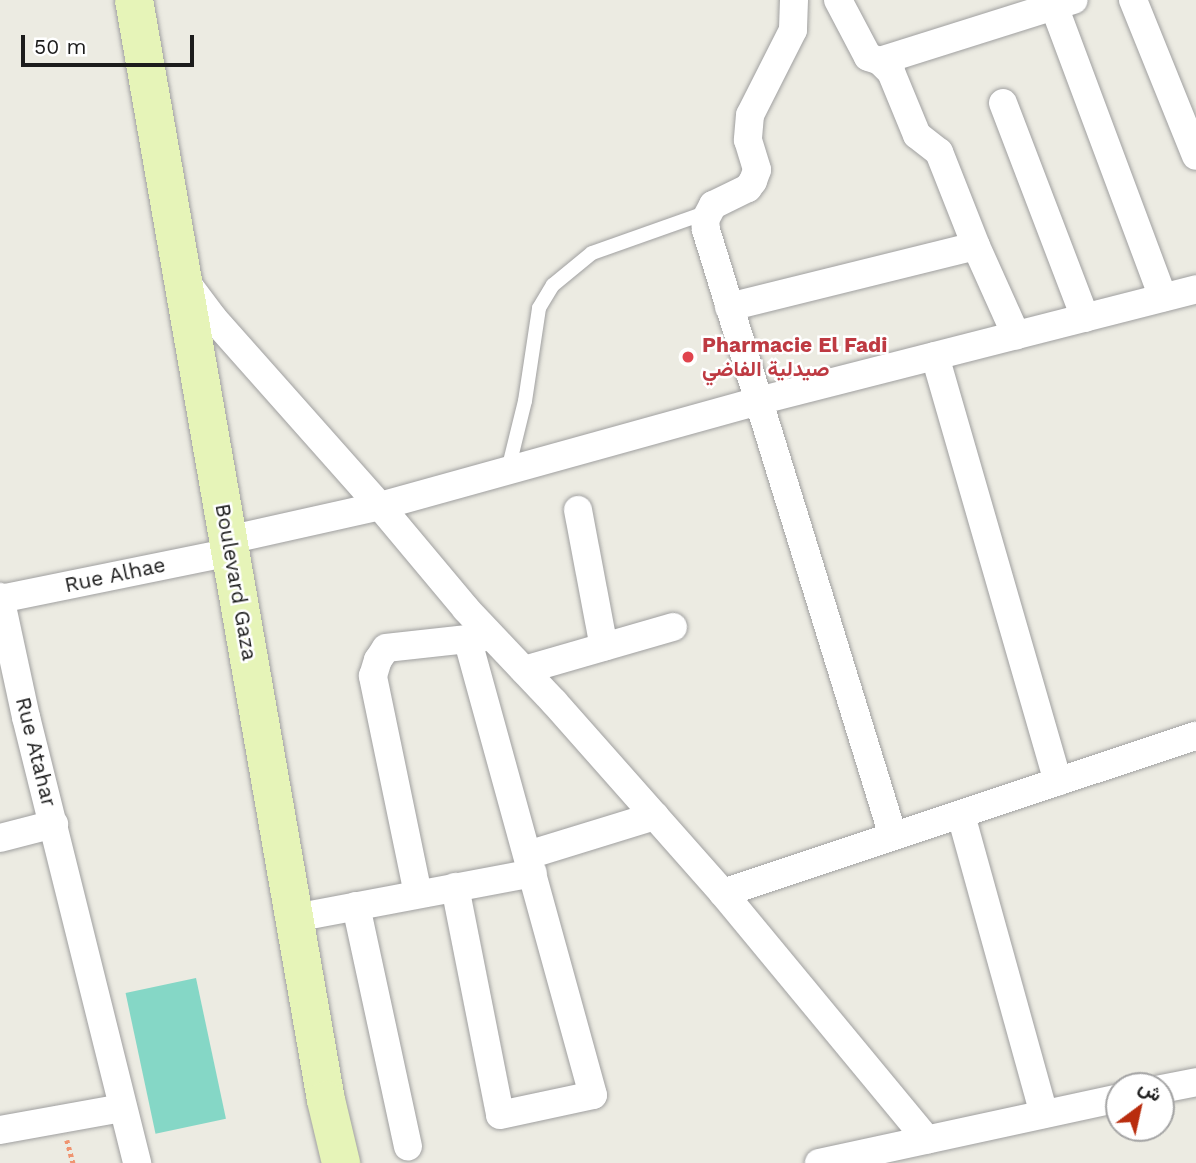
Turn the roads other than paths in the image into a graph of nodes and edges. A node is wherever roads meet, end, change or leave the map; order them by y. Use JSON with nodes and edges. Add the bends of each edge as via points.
{"nodes":[{"id":1,"x":134,"y":0,"type":"edge"},
{"id":2,"x":794,"y":0,"type":"edge"},
{"id":3,"x":838,"y":0,"type":"edge"},
{"id":4,"x":1133,"y":0,"type":"edge"},
{"id":5,"x":1064,"y":3,"type":"edge"},
{"id":6,"x":880,"y":61,"type":"junction"},
{"id":7,"x":1003,"y":103,"type":"dead end"},
{"id":8,"x":1196,"y":156,"type":"edge"},
{"id":9,"x":709,"y":211,"type":"junction"},
{"id":10,"x":976,"y":246,"type":"junction"},
{"id":11,"x":184,"y":279,"type":"junction"},
{"id":12,"x":1196,"y":289,"type":"edge"},
{"id":13,"x":1163,"y":297,"type":"junction"},
{"id":14,"x":729,"y":307,"type":"junction"},
{"id":15,"x":1085,"y":318,"type":"junction"},
{"id":16,"x":1016,"y":335,"type":"junction"},
{"id":17,"x":935,"y":356,"type":"junction"},
{"id":18,"x":758,"y":401,"type":"junction"},
{"id":19,"x":508,"y":470,"type":"junction"},
{"id":20,"x":380,"y":506,"type":"junction"},
{"id":21,"x":578,"y":510,"type":"dead end"},
{"id":22,"x":229,"y":546,"type":"junction"},
{"id":23,"x":0,"y":598,"type":"edge"},
{"id":24,"x":673,"y":627,"type":"dead end"},
{"id":25,"x":480,"y":638,"type":"junction"},
{"id":26,"x":604,"y":647,"type":"junction"},
{"id":27,"x":524,"y":670,"type":"junction"},
{"id":28,"x":1196,"y":736,"type":"edge"},
{"id":29,"x":1058,"y":782,"type":"junction"},
{"id":30,"x":961,"y":815,"type":"junction"},
{"id":31,"x":655,"y":816,"type":"junction"},
{"id":32,"x":54,"y":824,"type":"junction"},
{"id":33,"x":893,"y":836,"type":"junction"},
{"id":34,"x":0,"y":838,"type":"edge"},
{"id":35,"x":530,"y":864,"type":"junction"},
{"id":36,"x":455,"y":887,"type":"junction"},
{"id":37,"x":723,"y":893,"type":"junction"},
{"id":38,"x":418,"y":894,"type":"junction"},
{"id":39,"x":356,"y":906,"type":"junction"},
{"id":40,"x":295,"y":918,"type":"junction"},
{"id":41,"x":1196,"y":1082,"type":"edge"},
{"id":42,"x":1175,"y":1086,"type":"edge"},
{"id":43,"x":1105,"y":1101,"type":"edge"},
{"id":44,"x":122,"y":1108,"type":"junction"},
{"id":45,"x":1044,"y":1114,"type":"junction"},
{"id":46,"x":0,"y":1130,"type":"edge"},
{"id":47,"x":927,"y":1140,"type":"junction"},
{"id":48,"x":408,"y":1146,"type":"dead end"},
{"id":49,"x":137,"y":1163,"type":"edge"},
{"id":50,"x":341,"y":1163,"type":"edge"},
{"id":51,"x":819,"y":1163,"type":"edge"}],
"edges":[{"from":1,"to":11,"type":"main road","name":"Boulevard Gaza"},
{"from":2,"to":9,"type":"street","via":[[793,30],[750,115],[748,140],[757,170],[753,181]]},
{"from":3,"to":6,"type":"street","via":[[868,57]]},
{"from":4,"to":8,"type":"street"},
{"from":5,"to":6,"type":"street"},
{"from":5,"to":13,"type":"street"},
{"from":6,"to":10,"type":"street","via":[[891,72],[916,135],[939,152]]},
{"from":7,"to":15,"type":"street"},
{"from":9,"to":14,"type":"street","via":[[706,230]]},
{"from":9,"to":19,"type":"lane","via":[[592,253],[554,285],[538,308],[525,401]]},
{"from":10,"to":14,"type":"street"},
{"from":10,"to":16,"type":"street"},
{"from":11,"to":20,"type":"street","via":[[213,318]]},
{"from":11,"to":22,"type":"main road","name":"Boulevard Gaza"},
{"from":12,"to":13,"type":"street","name":"Rue Alhae"},
{"from":13,"to":15,"type":"street","name":"Rue Alhae"},
{"from":14,"to":18,"type":"street"},
{"from":15,"to":16,"type":"street","name":"Rue Alhae"},
{"from":16,"to":17,"type":"street","name":"Rue Alhae"},
{"from":17,"to":18,"type":"street","name":"Rue Alhae"},
{"from":17,"to":29,"type":"street"},
{"from":18,"to":19,"type":"street","name":"Rue Alhae"},
{"from":18,"to":33,"type":"street"},
{"from":19,"to":20,"type":"street","name":"Rue Alhae"},
{"from":20,"to":22,"type":"street","name":"Rue Alhae"},
{"from":20,"to":25,"type":"street","via":[[466,609]]},
{"from":21,"to":26,"type":"street"},
{"from":22,"to":23,"type":"street","name":"Rue Alhae"},
{"from":22,"to":40,"type":"main road","name":"Boulevard Gaza"},
{"from":23,"to":32,"type":"street","name":"Rue Atahar"},
{"from":24,"to":26,"type":"street"},
{"from":25,"to":27,"type":"street"},
{"from":25,"to":35,"type":"street"},
{"from":25,"to":38,"type":"street","via":[[386,648],[373,676]]},
{"from":26,"to":27,"type":"street"},
{"from":27,"to":31,"type":"street"},
{"from":28,"to":29,"type":"street"},
{"from":29,"to":30,"type":"street"},
{"from":30,"to":33,"type":"street"},
{"from":30,"to":45,"type":"street"},
{"from":31,"to":35,"type":"street"},
{"from":31,"to":37,"type":"street"},
{"from":32,"to":34,"type":"street"},
{"from":32,"to":44,"type":"street","name":"Rue Atahar"},
{"from":33,"to":37,"type":"street"},
{"from":35,"to":36,"type":"street"},
{"from":35,"to":36,"type":"street","via":[[593,1095],[500,1115]]},
{"from":36,"to":38,"type":"street"},
{"from":37,"to":47,"type":"street"},
{"from":38,"to":39,"type":"street"},
{"from":39,"to":40,"type":"street"},
{"from":39,"to":48,"type":"street"},
{"from":40,"to":50,"type":"main road","name":"Boulevard Gaza"},
{"from":41,"to":42,"type":"street"},
{"from":43,"to":45,"type":"street"},
{"from":44,"to":46,"type":"street"},
{"from":44,"to":49,"type":"street","name":"Rue Atahar"},
{"from":45,"to":47,"type":"street"},
{"from":47,"to":51,"type":"street"}]}
